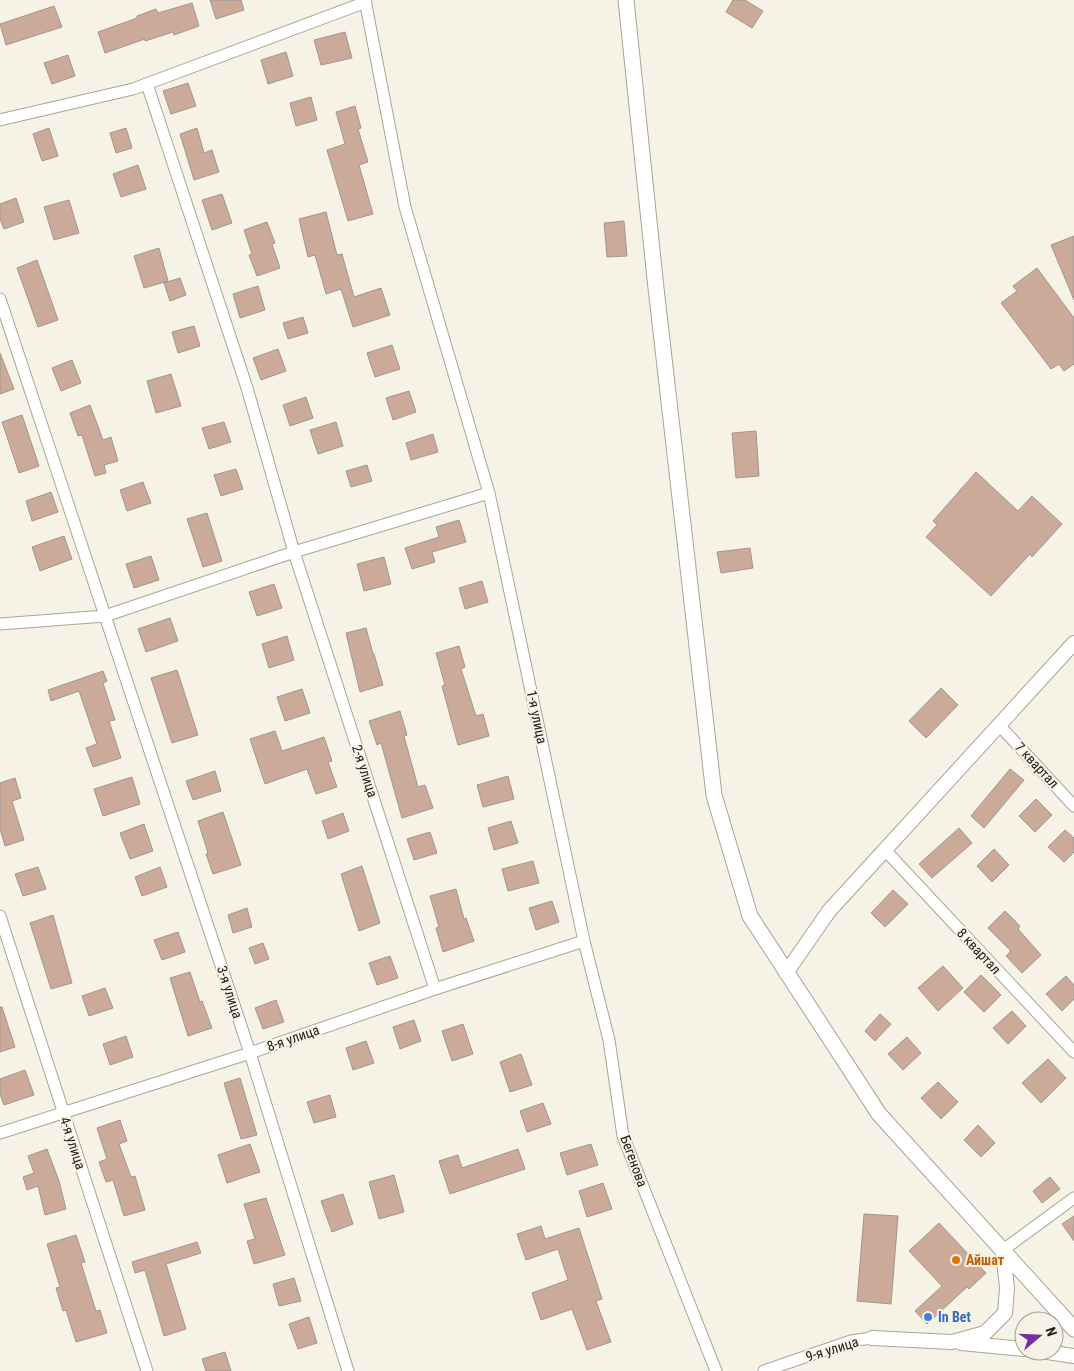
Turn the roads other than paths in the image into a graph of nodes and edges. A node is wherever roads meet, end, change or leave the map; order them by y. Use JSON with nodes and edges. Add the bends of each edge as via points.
{"nodes":[{"id":1,"x":626,"y":0,"type":"edge"},
{"id":2,"x":366,"y":1,"type":"edge"},
{"id":3,"x":147,"y":84,"type":"junction"},
{"id":4,"x":0,"y":120,"type":"edge"},
{"id":5,"x":0,"y":299,"type":"edge"},
{"id":6,"x":489,"y":493,"type":"junction"},
{"id":7,"x":294,"y":552,"type":"junction"},
{"id":8,"x":105,"y":616,"type":"junction"},
{"id":9,"x":0,"y":624,"type":"edge"},
{"id":10,"x":1074,"y":643,"type":"edge"},
{"id":11,"x":999,"y":725,"type":"junction"},
{"id":12,"x":1074,"y":806,"type":"edge"},
{"id":13,"x":885,"y":850,"type":"junction"},
{"id":14,"x":0,"y":916,"type":"edge"},
{"id":15,"x":584,"y":941,"type":"junction"},
{"id":16,"x":786,"y":973,"type":"junction"},
{"id":17,"x":435,"y":989,"type":"junction"},
{"id":18,"x":1074,"y":1052,"type":"edge"},
{"id":19,"x":250,"y":1053,"type":"junction"},
{"id":20,"x":64,"y":1113,"type":"junction"},
{"id":21,"x":0,"y":1133,"type":"edge"},
{"id":22,"x":1074,"y":1198,"type":"edge"},
{"id":23,"x":1003,"y":1250,"type":"junction"},
{"id":24,"x":1074,"y":1329,"type":"edge"},
{"id":25,"x":872,"y":1338,"type":"joint"},
{"id":26,"x":952,"y":1342,"type":"junction"},
{"id":27,"x":1014,"y":1348,"type":"edge"},
{"id":28,"x":147,"y":1371,"type":"edge"},
{"id":29,"x":348,"y":1371,"type":"edge"},
{"id":30,"x":716,"y":1371,"type":"edge"},
{"id":31,"x":764,"y":1371,"type":"edge"}],
"edges":[{"from":1,"to":16,"type":"main road","via":[[714,795],[750,916]]},
{"from":2,"to":3,"type":"street"},
{"from":2,"to":6,"type":"street","name":"1-я улица","via":[[405,207]]},
{"from":3,"to":4,"type":"street"},
{"from":3,"to":7,"type":"street","name":"2-я улица","via":[[247,388]]},
{"from":5,"to":8,"type":"street","name":"3-я улица"},
{"from":6,"to":7,"type":"street"},
{"from":6,"to":15,"type":"street","name":"1-я улица"},
{"from":7,"to":8,"type":"street"},
{"from":7,"to":17,"type":"street","name":"2-я улица"},
{"from":8,"to":9,"type":"street"},
{"from":8,"to":19,"type":"street","name":"3-я улица"},
{"from":10,"to":11,"type":"street"},
{"from":11,"to":12,"type":"street","name":"7 квартал"},
{"from":11,"to":13,"type":"street"},
{"from":13,"to":16,"type":"street","via":[[829,911]]},
{"from":13,"to":18,"type":"street","name":"8 квартал"},
{"from":14,"to":20,"type":"street","name":"4-я улица"},
{"from":15,"to":17,"type":"street","name":"8-я улица"},
{"from":15,"to":30,"type":"street","name":"Бегенова","via":[[609,1040],[623,1136]]},
{"from":16,"to":23,"type":"main road","via":[[879,1114]]},
{"from":17,"to":19,"type":"street","name":"8-я улица"},
{"from":19,"to":20,"type":"street","name":"8-я улица"},
{"from":19,"to":29,"type":"street","name":"3-я улица"},
{"from":20,"to":21,"type":"street","name":"8-я улица"},
{"from":20,"to":28,"type":"street","name":"4-я улица"},
{"from":22,"to":23,"type":"street"},
{"from":23,"to":24,"type":"main road"},
{"from":23,"to":26,"type":"street","via":[[1007,1288],[1004,1313],[985,1333]]},
{"from":25,"to":26,"type":"street"},
{"from":25,"to":31,"type":"street","name":"9-я улица","via":[[851,1341]]},
{"from":26,"to":27,"type":"street"}]}
